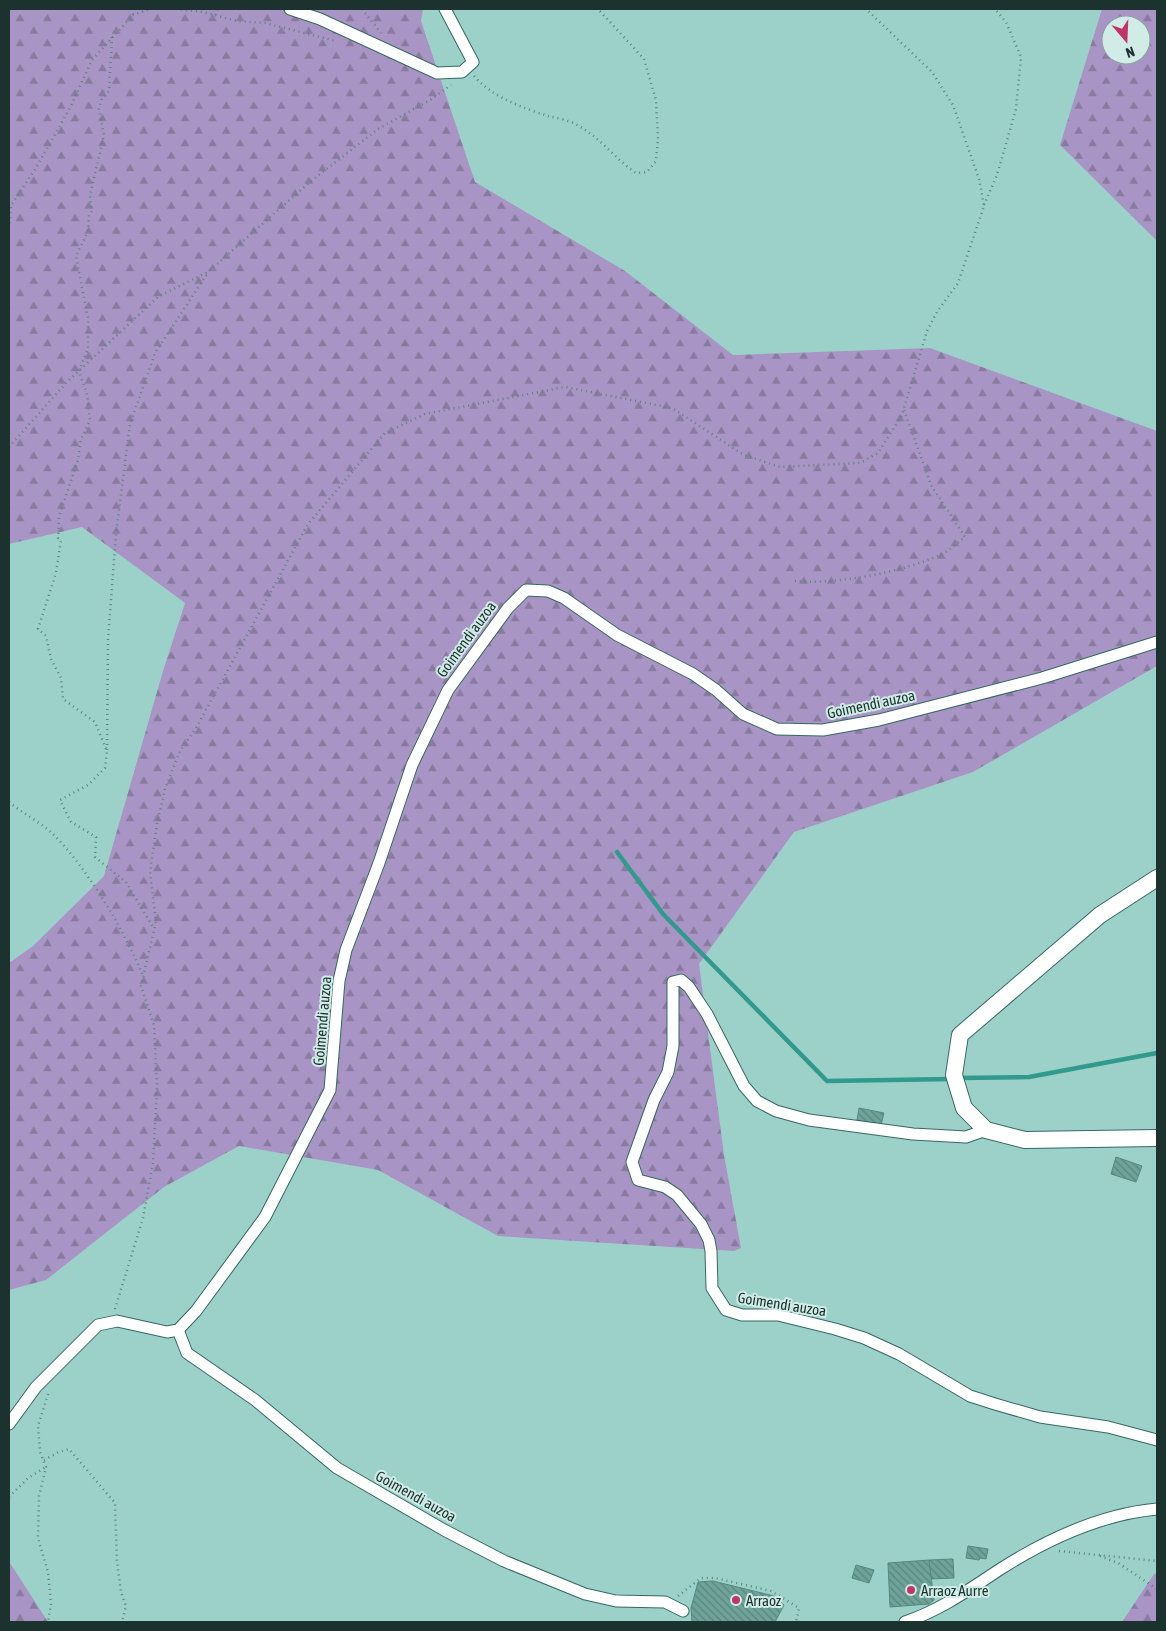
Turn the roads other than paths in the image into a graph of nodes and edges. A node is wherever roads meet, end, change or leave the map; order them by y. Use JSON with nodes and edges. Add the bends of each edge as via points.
{"nodes":[{"id":1,"x":290,"y":9,"type":"edge"},
{"id":2,"x":445,"y":9,"type":"edge"},
{"id":3,"x":1157,"y":642,"type":"edge"},
{"id":4,"x":1157,"y":878,"type":"edge"},
{"id":5,"x":986,"y":1130,"type":"junction"},
{"id":6,"x":1157,"y":1138,"type":"edge"},
{"id":7,"x":178,"y":1330,"type":"junction"},
{"id":8,"x":9,"y":1424,"type":"edge"},
{"id":9,"x":1157,"y":1440,"type":"edge"},
{"id":10,"x":1157,"y":1509,"type":"edge"},
{"id":11,"x":683,"y":1611,"type":"dead end"},
{"id":12,"x":906,"y":1622,"type":"edge"}],
"edges":[{"from":1,"to":2,"type":"street","via":[[320,19],[437,73],[465,71],[473,62]]},
{"from":3,"to":7,"type":"street","name":"Goimendi auzoa","via":[[1042,678],[879,720],[823,730],[777,729],[743,714],[693,674],[617,635],[564,598],[548,591],[526,590],[508,608],[448,690],[412,765],[342,966],[330,1090],[265,1217],[196,1311]]},
{"from":4,"to":5,"type":"main road","via":[[1100,915],[960,1035],[956,1082],[964,1108]]},
{"from":5,"to":6,"type":"main road","via":[[1025,1140]]},
{"from":5,"to":9,"type":"street","name":"Goimendi auzoa","via":[[966,1137],[913,1134],[809,1120],[776,1111],[757,1101],[744,1086],[707,1014],[689,986],[681,980],[673,982],[674,1046],[668,1072],[654,1100],[632,1162],[638,1180],[665,1187],[677,1195],[701,1224],[711,1251],[712,1288],[726,1310],[742,1315],[778,1315],[835,1328],[890,1350],[970,1396],[1040,1417]]},
{"from":7,"to":8,"type":"street","via":[[167,1332],[112,1321],[98,1325],[36,1386]]},
{"from":7,"to":11,"type":"street","name":"Goimendi auzoa","via":[[187,1354],[255,1400],[337,1468],[428,1521],[504,1561],[585,1594],[616,1600],[665,1602]]},
{"from":10,"to":12,"type":"street","via":[[1123,1514],[1080,1528],[1038,1548],[934,1610]]}]}
